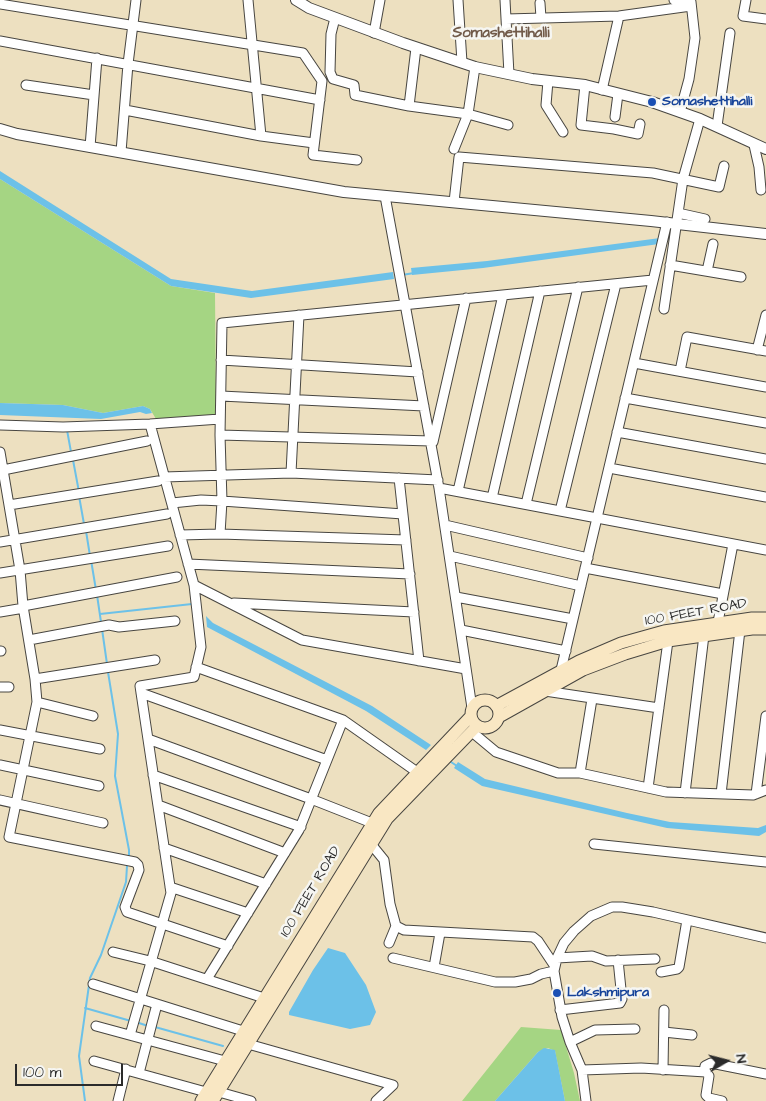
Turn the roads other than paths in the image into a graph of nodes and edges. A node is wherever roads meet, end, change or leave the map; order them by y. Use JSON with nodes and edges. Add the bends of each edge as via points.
{"nodes":[{"id":1,"x":136,"y":0,"type":"edge"},
{"id":2,"x":248,"y":0,"type":"edge"},
{"id":3,"x":296,"y":0,"type":"edge"},
{"id":4,"x":380,"y":0,"type":"edge"},
{"id":5,"x":458,"y":0,"type":"edge"},
{"id":6,"x":505,"y":0,"type":"edge"},
{"id":7,"x":674,"y":0,"type":"edge"},
{"id":8,"x":746,"y":0,"type":"edge"},
{"id":9,"x":540,"y":3,"type":"dead end"},
{"id":10,"x":691,"y":3,"type":"edge"},
{"id":11,"x":0,"y":4,"type":"edge"},
{"id":12,"x":618,"y":16,"type":"junction"},
{"id":13,"x":335,"y":18,"type":"junction"},
{"id":14,"x":541,"y":18,"type":"junction"},
{"id":15,"x":506,"y":19,"type":"junction"},
{"id":16,"x":766,"y":19,"type":"edge"},
{"id":17,"x":133,"y":25,"type":"junction"},
{"id":18,"x":374,"y":33,"type":"junction"},
{"id":19,"x":730,"y":33,"type":"dead end"},
{"id":20,"x":0,"y":41,"type":"edge"},
{"id":21,"x":253,"y":45,"type":"junction"},
{"id":22,"x":416,"y":48,"type":"junction"},
{"id":23,"x":96,"y":58,"type":"junction"},
{"id":24,"x":462,"y":62,"type":"junction"},
{"id":25,"x":128,"y":64,"type":"junction"},
{"id":26,"x":475,"y":67,"type":"junction"},
{"id":27,"x":509,"y":74,"type":"junction"},
{"id":28,"x":548,"y":81,"type":"junction"},
{"id":29,"x":26,"y":85,"type":"dead end"},
{"id":30,"x":585,"y":85,"type":"junction"},
{"id":31,"x":257,"y":88,"type":"junction"},
{"id":32,"x":602,"y":90,"type":"junction"},
{"id":33,"x":618,"y":94,"type":"junction"},
{"id":34,"x":94,"y":95,"type":"junction"},
{"id":35,"x":320,"y":100,"type":"junction"},
{"id":36,"x":409,"y":106,"type":"junction"},
{"id":37,"x":124,"y":110,"type":"junction"},
{"id":38,"x":680,"y":112,"type":"junction"},
{"id":39,"x":468,"y":114,"type":"junction"},
{"id":40,"x":616,"y":117,"type":"dead end"},
{"id":41,"x":700,"y":119,"type":"junction"},
{"id":42,"x":640,"y":124,"type":"dead end"},
{"id":43,"x":508,"y":126,"type":"dead end"},
{"id":44,"x":717,"y":126,"type":"junction"},
{"id":45,"x":0,"y":129,"type":"edge"},
{"id":46,"x":562,"y":132,"type":"dead end"},
{"id":47,"x":261,"y":136,"type":"junction"},
{"id":48,"x":314,"y":143,"type":"junction"},
{"id":49,"x":754,"y":145,"type":"junction"},
{"id":50,"x":90,"y":147,"type":"junction"},
{"id":51,"x":766,"y":147,"type":"edge"},
{"id":52,"x":454,"y":149,"type":"dead end"},
{"id":53,"x":121,"y":152,"type":"junction"},
{"id":54,"x":357,"y":160,"type":"dead end"},
{"id":55,"x":724,"y":166,"type":"dead end"},
{"id":56,"x":683,"y":179,"type":"junction"},
{"id":57,"x":761,"y":190,"type":"dead end"},
{"id":58,"x":385,"y":196,"type":"junction"},
{"id":59,"x":454,"y":202,"type":"junction"},
{"id":60,"x":678,"y":212,"type":"junction"},
{"id":61,"x":705,"y":219,"type":"dead end"},
{"id":62,"x":671,"y":223,"type":"junction"},
{"id":63,"x":766,"y":234,"type":"edge"},
{"id":64,"x":713,"y":244,"type":"dead end"},
{"id":65,"x":670,"y":265,"type":"junction"},
{"id":66,"x":707,"y":271,"type":"junction"},
{"id":67,"x":741,"y":277,"type":"dead end"},
{"id":68,"x":653,"y":280,"type":"junction"},
{"id":69,"x":616,"y":284,"type":"junction"},
{"id":70,"x":578,"y":287,"type":"junction"},
{"id":71,"x":540,"y":291,"type":"junction"},
{"id":72,"x":504,"y":294,"type":"junction"},
{"id":73,"x":466,"y":298,"type":"junction"},
{"id":74,"x":405,"y":304,"type":"junction"},
{"id":75,"x":664,"y":310,"type":"dead end"},
{"id":76,"x":299,"y":315,"type":"junction"},
{"id":77,"x":766,"y":315,"type":"edge"},
{"id":78,"x":762,"y":351,"type":"edge"},
{"id":79,"x":221,"y":360,"type":"junction"},
{"id":80,"x":634,"y":363,"type":"junction"},
{"id":81,"x":296,"y":365,"type":"junction"},
{"id":82,"x":418,"y":372,"type":"junction"},
{"id":83,"x":680,"y":372,"type":"junction"},
{"id":84,"x":766,"y":387,"type":"edge"},
{"id":85,"x":221,"y":396,"type":"junction"},
{"id":86,"x":625,"y":398,"type":"junction"},
{"id":87,"x":295,"y":400,"type":"junction"},
{"id":88,"x":424,"y":406,"type":"junction"},
{"id":89,"x":220,"y":419,"type":"junction"},
{"id":90,"x":766,"y":423,"type":"edge"},
{"id":91,"x":150,"y":424,"type":"junction"},
{"id":92,"x":0,"y":425,"type":"edge"},
{"id":93,"x":617,"y":432,"type":"junction"},
{"id":94,"x":220,"y":434,"type":"junction"},
{"id":95,"x":293,"y":437,"type":"junction"},
{"id":96,"x":147,"y":441,"type":"dead end"},
{"id":97,"x":431,"y":444,"type":"junction"},
{"id":98,"x":0,"y":452,"type":"edge"},
{"id":99,"x":766,"y":460,"type":"edge"},
{"id":100,"x":609,"y":468,"type":"junction"},
{"id":101,"x":3,"y":470,"type":"junction"},
{"id":102,"x":291,"y":473,"type":"junction"},
{"id":103,"x":221,"y":474,"type":"junction"},
{"id":104,"x":399,"y":478,"type":"junction"},
{"id":105,"x":161,"y":479,"type":"junction"},
{"id":106,"x":439,"y":484,"type":"junction"},
{"id":107,"x":458,"y":492,"type":"junction"},
{"id":108,"x":766,"y":497,"type":"edge"},
{"id":109,"x":492,"y":498,"type":"junction"},
{"id":110,"x":222,"y":501,"type":"junction"},
{"id":111,"x":172,"y":503,"type":"junction"},
{"id":112,"x":526,"y":504,"type":"junction"},
{"id":113,"x":9,"y":505,"type":"junction"},
{"id":114,"x":560,"y":511,"type":"junction"},
{"id":115,"x":167,"y":514,"type":"dead end"},
{"id":116,"x":403,"y":514,"type":"junction"},
{"id":117,"x":597,"y":518,"type":"junction"},
{"id":118,"x":445,"y":525,"type":"junction"},
{"id":119,"x":220,"y":534,"type":"junction"},
{"id":120,"x":180,"y":535,"type":"junction"},
{"id":121,"x":15,"y":539,"type":"junction"},
{"id":122,"x":406,"y":540,"type":"junction"},
{"id":123,"x":0,"y":542,"type":"edge"},
{"id":124,"x":733,"y":544,"type":"junction"},
{"id":125,"x":168,"y":546,"type":"dead end"},
{"id":126,"x":766,"y":550,"type":"edge"},
{"id":127,"x":450,"y":556,"type":"junction"},
{"id":128,"x":586,"y":563,"type":"junction"},
{"id":129,"x":188,"y":564,"type":"junction"},
{"id":130,"x":20,"y":570,"type":"junction"},
{"id":131,"x":0,"y":574,"type":"edge"},
{"id":132,"x":410,"y":574,"type":"junction"},
{"id":133,"x":177,"y":577,"type":"dead end"},
{"id":134,"x":194,"y":585,"type":"junction"},
{"id":135,"x":581,"y":586,"type":"junction"},
{"id":136,"x":723,"y":594,"type":"junction"},
{"id":137,"x":456,"y":597,"type":"junction"},
{"id":138,"x":230,"y":602,"type":"junction"},
{"id":139,"x":23,"y":607,"type":"junction"},
{"id":140,"x":0,"y":612,"type":"edge"},
{"id":141,"x":414,"y":612,"type":"junction"},
{"id":142,"x":766,"y":618,"type":"edge"},
{"id":143,"x":573,"y":619,"type":"junction"},
{"id":144,"x":175,"y":621,"type":"dead end"},
{"id":145,"x":718,"y":622,"type":"junction"},
{"id":146,"x":766,"y":628,"type":"edge"},
{"id":147,"x":461,"y":630,"type":"junction"},
{"id":148,"x":740,"y":630,"type":"junction"},
{"id":149,"x":704,"y":635,"type":"junction"},
{"id":150,"x":28,"y":640,"type":"junction"},
{"id":151,"x":668,"y":641,"type":"junction"},
{"id":152,"x":566,"y":651,"type":"junction"},
{"id":153,"x":155,"y":660,"type":"dead end"},
{"id":154,"x":419,"y":660,"type":"junction"},
{"id":155,"x":196,"y":668,"type":"junction"},
{"id":156,"x":466,"y":669,"type":"junction"},
{"id":157,"x":561,"y":670,"type":"junction"},
{"id":158,"x":35,"y":679,"type":"junction"},
{"id":159,"x":545,"y":691,"type":"junction"},
{"id":160,"x":141,"y":693,"type":"junction"},
{"id":161,"x":592,"y":699,"type":"junction"},
{"id":162,"x":36,"y":702,"type":"junction"},
{"id":163,"x":659,"y":708,"type":"junction"},
{"id":164,"x":498,"y":711,"type":"junction"},
{"id":165,"x":93,"y":716,"type":"dead end"},
{"id":166,"x":766,"y":716,"type":"edge"},
{"id":167,"x":342,"y":720,"type":"junction"},
{"id":168,"x":473,"y":720,"type":"junction"},
{"id":169,"x":0,"y":730,"type":"edge"},
{"id":170,"x":29,"y":736,"type":"junction"},
{"id":171,"x":148,"y":739,"type":"junction"},
{"id":172,"x":100,"y":749,"type":"dead end"},
{"id":173,"x":327,"y":760,"type":"junction"},
{"id":174,"x":0,"y":766,"type":"edge"},
{"id":175,"x":22,"y":770,"type":"junction"},
{"id":176,"x":580,"y":773,"type":"junction"},
{"id":177,"x":153,"y":775,"type":"junction"},
{"id":178,"x":421,"y":775,"type":"junction"},
{"id":179,"x":99,"y":786,"type":"dead end"},
{"id":180,"x":648,"y":788,"type":"junction"},
{"id":181,"x":685,"y":793,"type":"junction"},
{"id":182,"x":721,"y":794,"type":"junction"},
{"id":183,"x":762,"y":794,"type":"edge"},
{"id":184,"x":311,"y":799,"type":"junction"},
{"id":185,"x":0,"y":800,"type":"edge"},
{"id":186,"x":15,"y":803,"type":"junction"},
{"id":187,"x":158,"y":805,"type":"junction"},
{"id":188,"x":103,"y":823,"type":"dead end"},
{"id":189,"x":372,"y":824,"type":"junction"},
{"id":190,"x":301,"y":826,"type":"junction"},
{"id":191,"x":5,"y":836,"type":"edge"},
{"id":192,"x":371,"y":844,"type":"junction"},
{"id":193,"x":594,"y":844,"type":"dead end"},
{"id":194,"x":164,"y":848,"type":"junction"},
{"id":195,"x":285,"y":853,"type":"junction"},
{"id":196,"x":766,"y":862,"type":"edge"},
{"id":197,"x":266,"y":884,"type":"junction"},
{"id":198,"x":170,"y":887,"type":"junction"},
{"id":199,"x":248,"y":913,"type":"junction"},
{"id":200,"x":687,"y":920,"type":"junction"},
{"id":201,"x":162,"y":924,"type":"junction"},
{"id":202,"x":396,"y":926,"type":"junction"},
{"id":203,"x":440,"y":932,"type":"junction"},
{"id":204,"x":766,"y":938,"type":"edge"},
{"id":205,"x":389,"y":942,"type":"dead end"},
{"id":206,"x":228,"y":946,"type":"junction"},
{"id":207,"x":113,"y":952,"type":"dead end"},
{"id":208,"x":393,"y":958,"type":"dead end"},
{"id":209,"x":618,"y":960,"type":"junction"},
{"id":210,"x":655,"y":960,"type":"dead end"},
{"id":211,"x":150,"y":961,"type":"junction"},
{"id":212,"x":555,"y":964,"type":"junction"},
{"id":213,"x":434,"y":967,"type":"junction"},
{"id":214,"x":661,"y":972,"type":"dead end"},
{"id":215,"x":208,"y":980,"type":"junction"},
{"id":216,"x":93,"y":984,"type":"dead end"},
{"id":217,"x":264,"y":998,"type":"junction"},
{"id":218,"x":140,"y":999,"type":"junction"},
{"id":219,"x":157,"y":1004,"type":"junction"},
{"id":220,"x":560,"y":1010,"type":"junction"},
{"id":221,"x":664,"y":1010,"type":"dead end"},
{"id":222,"x":96,"y":1026,"type":"dead end"},
{"id":223,"x":635,"y":1029,"type":"dead end"},
{"id":224,"x":244,"y":1031,"type":"junction"},
{"id":225,"x":664,"y":1032,"type":"junction"},
{"id":226,"x":130,"y":1035,"type":"junction"},
{"id":227,"x":692,"y":1035,"type":"dead end"},
{"id":228,"x":148,"y":1040,"type":"junction"},
{"id":229,"x":570,"y":1042,"type":"junction"},
{"id":230,"x":248,"y":1044,"type":"junction"},
{"id":231,"x":94,"y":1061,"type":"dead end"},
{"id":232,"x":225,"y":1061,"type":"junction"},
{"id":233,"x":126,"y":1070,"type":"junction"},
{"id":234,"x":582,"y":1070,"type":"junction"},
{"id":235,"x":663,"y":1070,"type":"junction"},
{"id":236,"x":704,"y":1072,"type":"junction"},
{"id":237,"x":140,"y":1073,"type":"junction"},
{"id":238,"x":766,"y":1074,"type":"edge"},
{"id":239,"x":210,"y":1096,"type":"edge"},
{"id":240,"x":118,"y":1101,"type":"edge"},
{"id":241,"x":251,"y":1101,"type":"edge"},
{"id":242,"x":376,"y":1101,"type":"edge"},
{"id":243,"x":586,"y":1101,"type":"edge"},
{"id":244,"x":718,"y":1101,"type":"edge"}],
"edges":[{"from":1,"to":17,"type":"street"},
{"from":2,"to":21,"type":"street"},
{"from":3,"to":13,"type":"street"},
{"from":4,"to":18,"type":"street"},
{"from":5,"to":24,"type":"street"},
{"from":6,"to":15,"type":"street"},
{"from":7,"to":10,"type":"street"},
{"from":8,"to":16,"type":"street","via":[[743,16]]},
{"from":9,"to":14,"type":"street"},
{"from":10,"to":12,"type":"street"},
{"from":10,"to":38,"type":"street","via":[[695,38]]},
{"from":11,"to":17,"type":"street"},
{"from":12,"to":14,"type":"street"},
{"from":12,"to":32,"type":"street"},
{"from":13,"to":18,"type":"street"},
{"from":13,"to":36,"type":"street","via":[[330,72],[333,79],[354,85],[355,95]]},
{"from":14,"to":15,"type":"street"},
{"from":15,"to":27,"type":"street"},
{"from":17,"to":21,"type":"street"},
{"from":17,"to":25,"type":"street"},
{"from":18,"to":22,"type":"street"},
{"from":19,"to":44,"type":"street"},
{"from":20,"to":23,"type":"street"},
{"from":21,"to":31,"type":"street"},
{"from":21,"to":35,"type":"street","via":[[303,53],[322,81]]},
{"from":22,"to":24,"type":"street"},
{"from":22,"to":36,"type":"street"},
{"from":23,"to":25,"type":"street"},
{"from":23,"to":34,"type":"street"},
{"from":24,"to":26,"type":"street"},
{"from":25,"to":31,"type":"street"},
{"from":25,"to":37,"type":"street"},
{"from":26,"to":27,"type":"street"},
{"from":26,"to":39,"type":"street"},
{"from":27,"to":28,"type":"street"},
{"from":28,"to":30,"type":"street"},
{"from":28,"to":46,"type":"street","via":[[546,105]]},
{"from":29,"to":34,"type":"street"},
{"from":30,"to":32,"type":"street"},
{"from":30,"to":42,"type":"street","via":[[582,125],[638,134]]},
{"from":31,"to":35,"type":"street"},
{"from":31,"to":47,"type":"street"},
{"from":32,"to":33,"type":"street"},
{"from":33,"to":38,"type":"street"},
{"from":33,"to":40,"type":"street"},
{"from":34,"to":50,"type":"street"},
{"from":35,"to":48,"type":"street"},
{"from":36,"to":39,"type":"street"},
{"from":37,"to":47,"type":"street"},
{"from":37,"to":53,"type":"street"},
{"from":38,"to":41,"type":"street"},
{"from":39,"to":43,"type":"street"},
{"from":39,"to":52,"type":"street"},
{"from":41,"to":44,"type":"street"},
{"from":41,"to":56,"type":"street"},
{"from":44,"to":49,"type":"street"},
{"from":45,"to":50,"type":"street"},
{"from":47,"to":48,"type":"street"},
{"from":48,"to":54,"type":"street","via":[[313,155]]},
{"from":49,"to":51,"type":"street"},
{"from":49,"to":57,"type":"street"},
{"from":50,"to":53,"type":"street"},
{"from":53,"to":58,"type":"street","via":[[344,192]]},
{"from":55,"to":56,"type":"street","via":[[719,187]]},
{"from":56,"to":59,"type":"street","via":[[653,173],[459,157]]},
{"from":56,"to":60,"type":"street"},
{"from":58,"to":59,"type":"street"},
{"from":58,"to":74,"type":"street"},
{"from":59,"to":62,"type":"street"},
{"from":60,"to":61,"type":"street"},
{"from":60,"to":62,"type":"street"},
{"from":62,"to":63,"type":"street"},
{"from":62,"to":65,"type":"street"},
{"from":62,"to":68,"type":"street"},
{"from":64,"to":66,"type":"street"},
{"from":65,"to":66,"type":"street"},
{"from":65,"to":75,"type":"street"},
{"from":66,"to":67,"type":"street"},
{"from":68,"to":69,"type":"street"},
{"from":68,"to":80,"type":"street"},
{"from":69,"to":70,"type":"street"},
{"from":69,"to":114,"type":"street"},
{"from":70,"to":71,"type":"street"},
{"from":70,"to":112,"type":"street"},
{"from":71,"to":72,"type":"street"},
{"from":71,"to":109,"type":"street"},
{"from":72,"to":73,"type":"street"},
{"from":72,"to":107,"type":"street"},
{"from":73,"to":74,"type":"street"},
{"from":73,"to":97,"type":"street"},
{"from":74,"to":76,"type":"street"},
{"from":74,"to":82,"type":"street"},
{"from":76,"to":79,"type":"street","via":[[222,323]]},
{"from":76,"to":81,"type":"street"},
{"from":77,"to":78,"type":"street"},
{"from":78,"to":83,"type":"street","via":[[687,337]]},
{"from":79,"to":81,"type":"street"},
{"from":79,"to":85,"type":"street"},
{"from":80,"to":83,"type":"street"},
{"from":80,"to":86,"type":"street"},
{"from":81,"to":82,"type":"street"},
{"from":81,"to":87,"type":"street"},
{"from":82,"to":88,"type":"street"},
{"from":83,"to":84,"type":"street"},
{"from":85,"to":87,"type":"street"},
{"from":85,"to":89,"type":"street"},
{"from":86,"to":90,"type":"street"},
{"from":86,"to":93,"type":"street"},
{"from":87,"to":88,"type":"street"},
{"from":87,"to":95,"type":"street"},
{"from":88,"to":97,"type":"street"},
{"from":89,"to":91,"type":"street"},
{"from":89,"to":94,"type":"street"},
{"from":91,"to":92,"type":"street"},
{"from":91,"to":105,"type":"street"},
{"from":93,"to":99,"type":"street"},
{"from":93,"to":100,"type":"street"},
{"from":94,"to":95,"type":"street"},
{"from":94,"to":103,"type":"street"},
{"from":95,"to":97,"type":"street"},
{"from":95,"to":102,"type":"street"},
{"from":96,"to":101,"type":"street"},
{"from":97,"to":106,"type":"street"},
{"from":98,"to":101,"type":"street"},
{"from":100,"to":108,"type":"street"},
{"from":100,"to":117,"type":"street"},
{"from":101,"to":113,"type":"street"},
{"from":102,"to":103,"type":"street"},
{"from":102,"to":104,"type":"street"},
{"from":103,"to":105,"type":"street"},
{"from":103,"to":110,"type":"street"},
{"from":104,"to":106,"type":"street"},
{"from":104,"to":116,"type":"street"},
{"from":105,"to":111,"type":"street"},
{"from":105,"to":113,"type":"street"},
{"from":106,"to":107,"type":"street"},
{"from":106,"to":118,"type":"street"},
{"from":107,"to":109,"type":"street"},
{"from":109,"to":112,"type":"street"},
{"from":110,"to":111,"type":"street"},
{"from":110,"to":116,"type":"street"},
{"from":110,"to":119,"type":"street"},
{"from":111,"to":120,"type":"street"},
{"from":112,"to":114,"type":"street"},
{"from":113,"to":121,"type":"street"},
{"from":114,"to":117,"type":"street"},
{"from":115,"to":121,"type":"street"},
{"from":116,"to":122,"type":"street"},
{"from":117,"to":124,"type":"street"},
{"from":117,"to":128,"type":"street"},
{"from":118,"to":127,"type":"street"},
{"from":118,"to":128,"type":"street"},
{"from":119,"to":120,"type":"street"},
{"from":119,"to":122,"type":"street"},
{"from":120,"to":129,"type":"street"},
{"from":121,"to":123,"type":"street"},
{"from":121,"to":130,"type":"street"},
{"from":122,"to":132,"type":"street"},
{"from":124,"to":126,"type":"street"},
{"from":124,"to":136,"type":"street"},
{"from":125,"to":130,"type":"street"},
{"from":127,"to":135,"type":"street"},
{"from":127,"to":137,"type":"street"},
{"from":128,"to":135,"type":"street"},
{"from":128,"to":136,"type":"street"},
{"from":129,"to":132,"type":"street"},
{"from":129,"to":134,"type":"street"},
{"from":130,"to":131,"type":"street"},
{"from":130,"to":139,"type":"street"},
{"from":132,"to":141,"type":"street"},
{"from":133,"to":139,"type":"street"},
{"from":134,"to":138,"type":"street"},
{"from":134,"to":155,"type":"street","via":[[201,647]]},
{"from":135,"to":143,"type":"street"},
{"from":136,"to":145,"type":"street"},
{"from":137,"to":143,"type":"street"},
{"from":137,"to":147,"type":"street"},
{"from":138,"to":141,"type":"street"},
{"from":138,"to":154,"type":"street","via":[[302,640]]},
{"from":139,"to":140,"type":"street"},
{"from":139,"to":150,"type":"street"},
{"from":141,"to":154,"type":"street"},
{"from":142,"to":145,"type":"main road","name":"100 FEET ROAD"},
{"from":143,"to":152,"type":"street"},
{"from":144,"to":150,"type":"street","via":[[102,627]]},
{"from":145,"to":157,"type":"main road","name":"100 FEET ROAD","via":[[664,631],[579,660]]},
{"from":146,"to":148,"type":"main road","name":"100 FEET ROAD"},
{"from":147,"to":152,"type":"street"},
{"from":147,"to":156,"type":"street"},
{"from":148,"to":149,"type":"main road","name":"100 FEET ROAD"},
{"from":148,"to":182,"type":"street"},
{"from":149,"to":151,"type":"main road","name":"100 FEET ROAD"},
{"from":149,"to":181,"type":"street"},
{"from":150,"to":158,"type":"street"},
{"from":151,"to":159,"type":"main road","name":"100 FEET ROAD","via":[[592,667]]},
{"from":151,"to":163,"type":"street"},
{"from":152,"to":157,"type":"street"},
{"from":153,"to":158,"type":"street"},
{"from":154,"to":156,"type":"street"},
{"from":155,"to":160,"type":"street","via":[[194,677],[140,686]]},
{"from":155,"to":167,"type":"street"},
{"from":156,"to":168,"type":"street"},
{"from":157,"to":164,"type":"main road","name":"100 FEET ROAD"},
{"from":158,"to":162,"type":"street"},
{"from":159,"to":161,"type":"street"},
{"from":159,"to":164,"type":"main road","name":"100 FEET ROAD"},
{"from":160,"to":171,"type":"street"},
{"from":160,"to":173,"type":"street"},
{"from":161,"to":163,"type":"street"},
{"from":161,"to":176,"type":"street"},
{"from":162,"to":165,"type":"street"},
{"from":162,"to":170,"type":"street"},
{"from":163,"to":180,"type":"street"},
{"from":164,"to":168,"type":"main road","name":"100 FEET ROAD","via":[[496,724],[489,728]]},
{"from":164,"to":168,"type":"main road","via":[[492,702],[477,702]]},
{"from":166,"to":183,"type":"street"},
{"from":167,"to":173,"type":"street"},
{"from":167,"to":178,"type":"street"},
{"from":168,"to":176,"type":"street","via":[[496,752],[558,773]]},
{"from":168,"to":178,"type":"main road","name":"100 FEET ROAD"},
{"from":169,"to":170,"type":"street"},
{"from":170,"to":172,"type":"street"},
{"from":170,"to":175,"type":"street"},
{"from":171,"to":177,"type":"street"},
{"from":171,"to":184,"type":"street"},
{"from":173,"to":184,"type":"street"},
{"from":174,"to":175,"type":"street"},
{"from":175,"to":179,"type":"street"},
{"from":175,"to":186,"type":"street"},
{"from":176,"to":180,"type":"street"},
{"from":177,"to":187,"type":"street"},
{"from":177,"to":190,"type":"street"},
{"from":178,"to":189,"type":"main road","name":"100 FEET ROAD","via":[[379,813]]},
{"from":178,"to":192,"type":"main road","name":"100 FEET ROAD"},
{"from":180,"to":181,"type":"street"},
{"from":181,"to":182,"type":"street"},
{"from":182,"to":183,"type":"street"},
{"from":184,"to":189,"type":"street"},
{"from":184,"to":190,"type":"street"},
{"from":185,"to":186,"type":"street"},
{"from":186,"to":188,"type":"street"},
{"from":186,"to":191,"type":"street"},
{"from":187,"to":194,"type":"street"},
{"from":187,"to":195,"type":"street"},
{"from":189,"to":217,"type":"main road","name":"100 FEET ROAD"},
{"from":190,"to":195,"type":"street"},
{"from":191,"to":201,"type":"street","via":[[135,862],[138,870],[126,910]]},
{"from":192,"to":202,"type":"street","via":[[384,860]]},
{"from":192,"to":230,"type":"main road","name":"100 FEET ROAD"},
{"from":193,"to":196,"type":"street"},
{"from":194,"to":197,"type":"street"},
{"from":194,"to":198,"type":"street"},
{"from":195,"to":197,"type":"street"},
{"from":197,"to":199,"type":"street"},
{"from":198,"to":199,"type":"street"},
{"from":198,"to":201,"type":"street"},
{"from":199,"to":206,"type":"street"},
{"from":200,"to":204,"type":"street"},
{"from":200,"to":212,"type":"street","via":[[612,907],[591,916],[574,931],[564,943]]},
{"from":200,"to":214,"type":"street","via":[[679,967]]},
{"from":201,"to":206,"type":"street"},
{"from":201,"to":211,"type":"street"},
{"from":202,"to":203,"type":"street","via":[[404,930]]},
{"from":202,"to":205,"type":"street"},
{"from":203,"to":212,"type":"street","via":[[533,937]]},
{"from":203,"to":213,"type":"street"},
{"from":206,"to":215,"type":"street"},
{"from":207,"to":211,"type":"street"},
{"from":208,"to":213,"type":"street"},
{"from":209,"to":210,"type":"street"},
{"from":209,"to":212,"type":"street","via":[[592,956]]},
{"from":209,"to":220,"type":"street","via":[[620,1002]]},
{"from":211,"to":215,"type":"street"},
{"from":211,"to":218,"type":"street"},
{"from":212,"to":213,"type":"street","via":[[524,980],[495,982]]},
{"from":212,"to":220,"type":"street"},
{"from":215,"to":217,"type":"street"},
{"from":216,"to":218,"type":"street"},
{"from":217,"to":224,"type":"main road","name":"100 FEET ROAD"},
{"from":218,"to":219,"type":"street"},
{"from":218,"to":226,"type":"street"},
{"from":219,"to":224,"type":"street"},
{"from":219,"to":228,"type":"street"},
{"from":220,"to":229,"type":"street"},
{"from":221,"to":225,"type":"street"},
{"from":222,"to":226,"type":"street"},
{"from":223,"to":229,"type":"street","via":[[595,1030]]},
{"from":224,"to":232,"type":"main road","name":"100 FEET ROAD"},
{"from":225,"to":227,"type":"street"},
{"from":225,"to":235,"type":"street"},
{"from":226,"to":228,"type":"street"},
{"from":228,"to":232,"type":"street"},
{"from":228,"to":237,"type":"street"},
{"from":229,"to":234,"type":"street"},
{"from":230,"to":239,"type":"main road","name":"100 FEET ROAD"},
{"from":230,"to":242,"type":"street","via":[[393,1085]]},
{"from":231,"to":233,"type":"street"},
{"from":232,"to":239,"type":"main road","name":"100 FEET ROAD"},
{"from":233,"to":237,"type":"street"},
{"from":233,"to":240,"type":"street"},
{"from":234,"to":235,"type":"street"},
{"from":234,"to":243,"type":"street"},
{"from":235,"to":236,"type":"street"},
{"from":236,"to":238,"type":"street","via":[[707,1064],[711,1063]]},
{"from":236,"to":244,"type":"street","via":[[709,1076],[706,1095]]},
{"from":237,"to":239,"type":"street"},
{"from":239,"to":241,"type":"street"}]}
